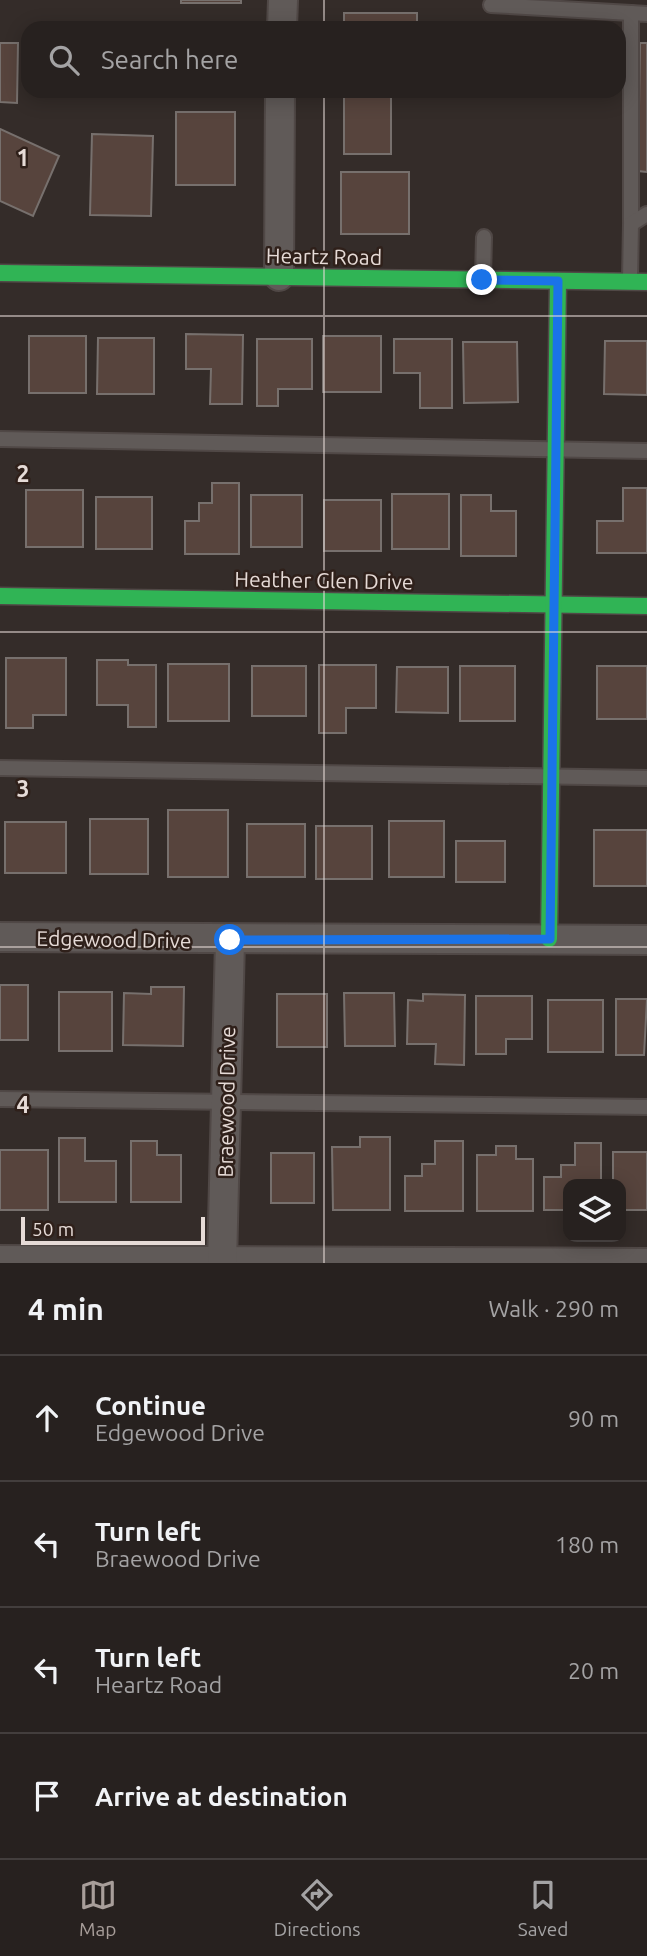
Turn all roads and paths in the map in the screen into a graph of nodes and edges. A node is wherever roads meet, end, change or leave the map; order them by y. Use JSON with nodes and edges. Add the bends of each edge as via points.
{"nodes":[{"id":1,"x":283,"y":0,"type":"edge"},
{"id":2,"x":491,"y":5,"type":"dead end"},
{"id":3,"x":631,"y":13,"type":"junction"},
{"id":4,"x":647,"y":14,"type":"edge"},
{"id":5,"x":282,"y":21,"type":"edge"},
{"id":6,"x":280,"y":98,"type":"edge"},
{"id":7,"x":647,"y":214,"type":"edge"},
{"id":8,"x":631,"y":225,"type":"junction"},
{"id":9,"x":484,"y":237,"type":"dead end"},
{"id":10,"x":0,"y":273,"type":"edge"},
{"id":11,"x":279,"y":276,"type":"junction"},
{"id":12,"x":482,"y":280,"type":"junction"},
{"id":13,"x":558,"y":281,"type":"junction"},
{"id":14,"x":639,"y":282,"type":"edge"},
{"id":15,"x":0,"y":439,"type":"edge"},
{"id":16,"x":556,"y":449,"type":"junction"},
{"id":17,"x":647,"y":451,"type":"edge"},
{"id":18,"x":0,"y":596,"type":"edge"},
{"id":19,"x":553,"y":605,"type":"junction"},
{"id":20,"x":647,"y":606,"type":"edge"},
{"id":21,"x":0,"y":768,"type":"edge"},
{"id":22,"x":551,"y":778,"type":"junction"},
{"id":23,"x":647,"y":778,"type":"edge"},
{"id":24,"x":0,"y":937,"type":"edge"},
{"id":25,"x":550,"y":939,"type":"junction"},
{"id":26,"x":230,"y":940,"type":"junction"},
{"id":27,"x":647,"y":940,"type":"edge"},
{"id":28,"x":0,"y":1098,"type":"edge"},
{"id":29,"x":225,"y":1101,"type":"junction"},
{"id":30,"x":647,"y":1107,"type":"edge"},
{"id":31,"x":0,"y":1260,"type":"edge"},
{"id":32,"x":222,"y":1263,"type":"edge"},
{"id":33,"x":647,"y":1263,"type":"edge"}],
"edges":[{"from":1,"to":5,"type":"street"},
{"from":2,"to":3,"type":"lane"},
{"from":3,"to":4,"type":"lane"},
{"from":3,"to":8,"type":"lane"},
{"from":6,"to":11,"type":"street"},
{"from":7,"to":8,"type":"lane"},
{"from":8,"to":14,"type":"lane"},
{"from":9,"to":12,"type":"lane"},
{"from":10,"to":11,"type":"street","name":"Heartz Road"},
{"from":11,"to":12,"type":"street","name":"Heartz Road"},
{"from":12,"to":13,"type":"street","name":"Heartz Road"},
{"from":13,"to":14,"type":"street","name":"Heartz Road"},
{"from":13,"to":16,"type":"street"},
{"from":15,"to":16,"type":"lane"},
{"from":16,"to":17,"type":"lane"},
{"from":16,"to":19,"type":"street"},
{"from":18,"to":19,"type":"street","name":"Heather Glen Drive"},
{"from":19,"to":20,"type":"street","name":"Heather Glen Drive"},
{"from":19,"to":22,"type":"street"},
{"from":21,"to":22,"type":"lane"},
{"from":22,"to":23,"type":"lane"},
{"from":22,"to":25,"type":"street"},
{"from":24,"to":26,"type":"street","name":"Edgewood Drive"},
{"from":25,"to":26,"type":"street","name":"Edgewood Drive"},
{"from":25,"to":27,"type":"street","name":"Edgewood Drive"},
{"from":26,"to":29,"type":"street","name":"Braewood Drive"},
{"from":28,"to":29,"type":"lane"},
{"from":29,"to":30,"type":"lane"},
{"from":29,"to":32,"type":"street","name":"Braewood Drive"},
{"from":31,"to":32,"type":"street"},
{"from":32,"to":33,"type":"street"}]}
